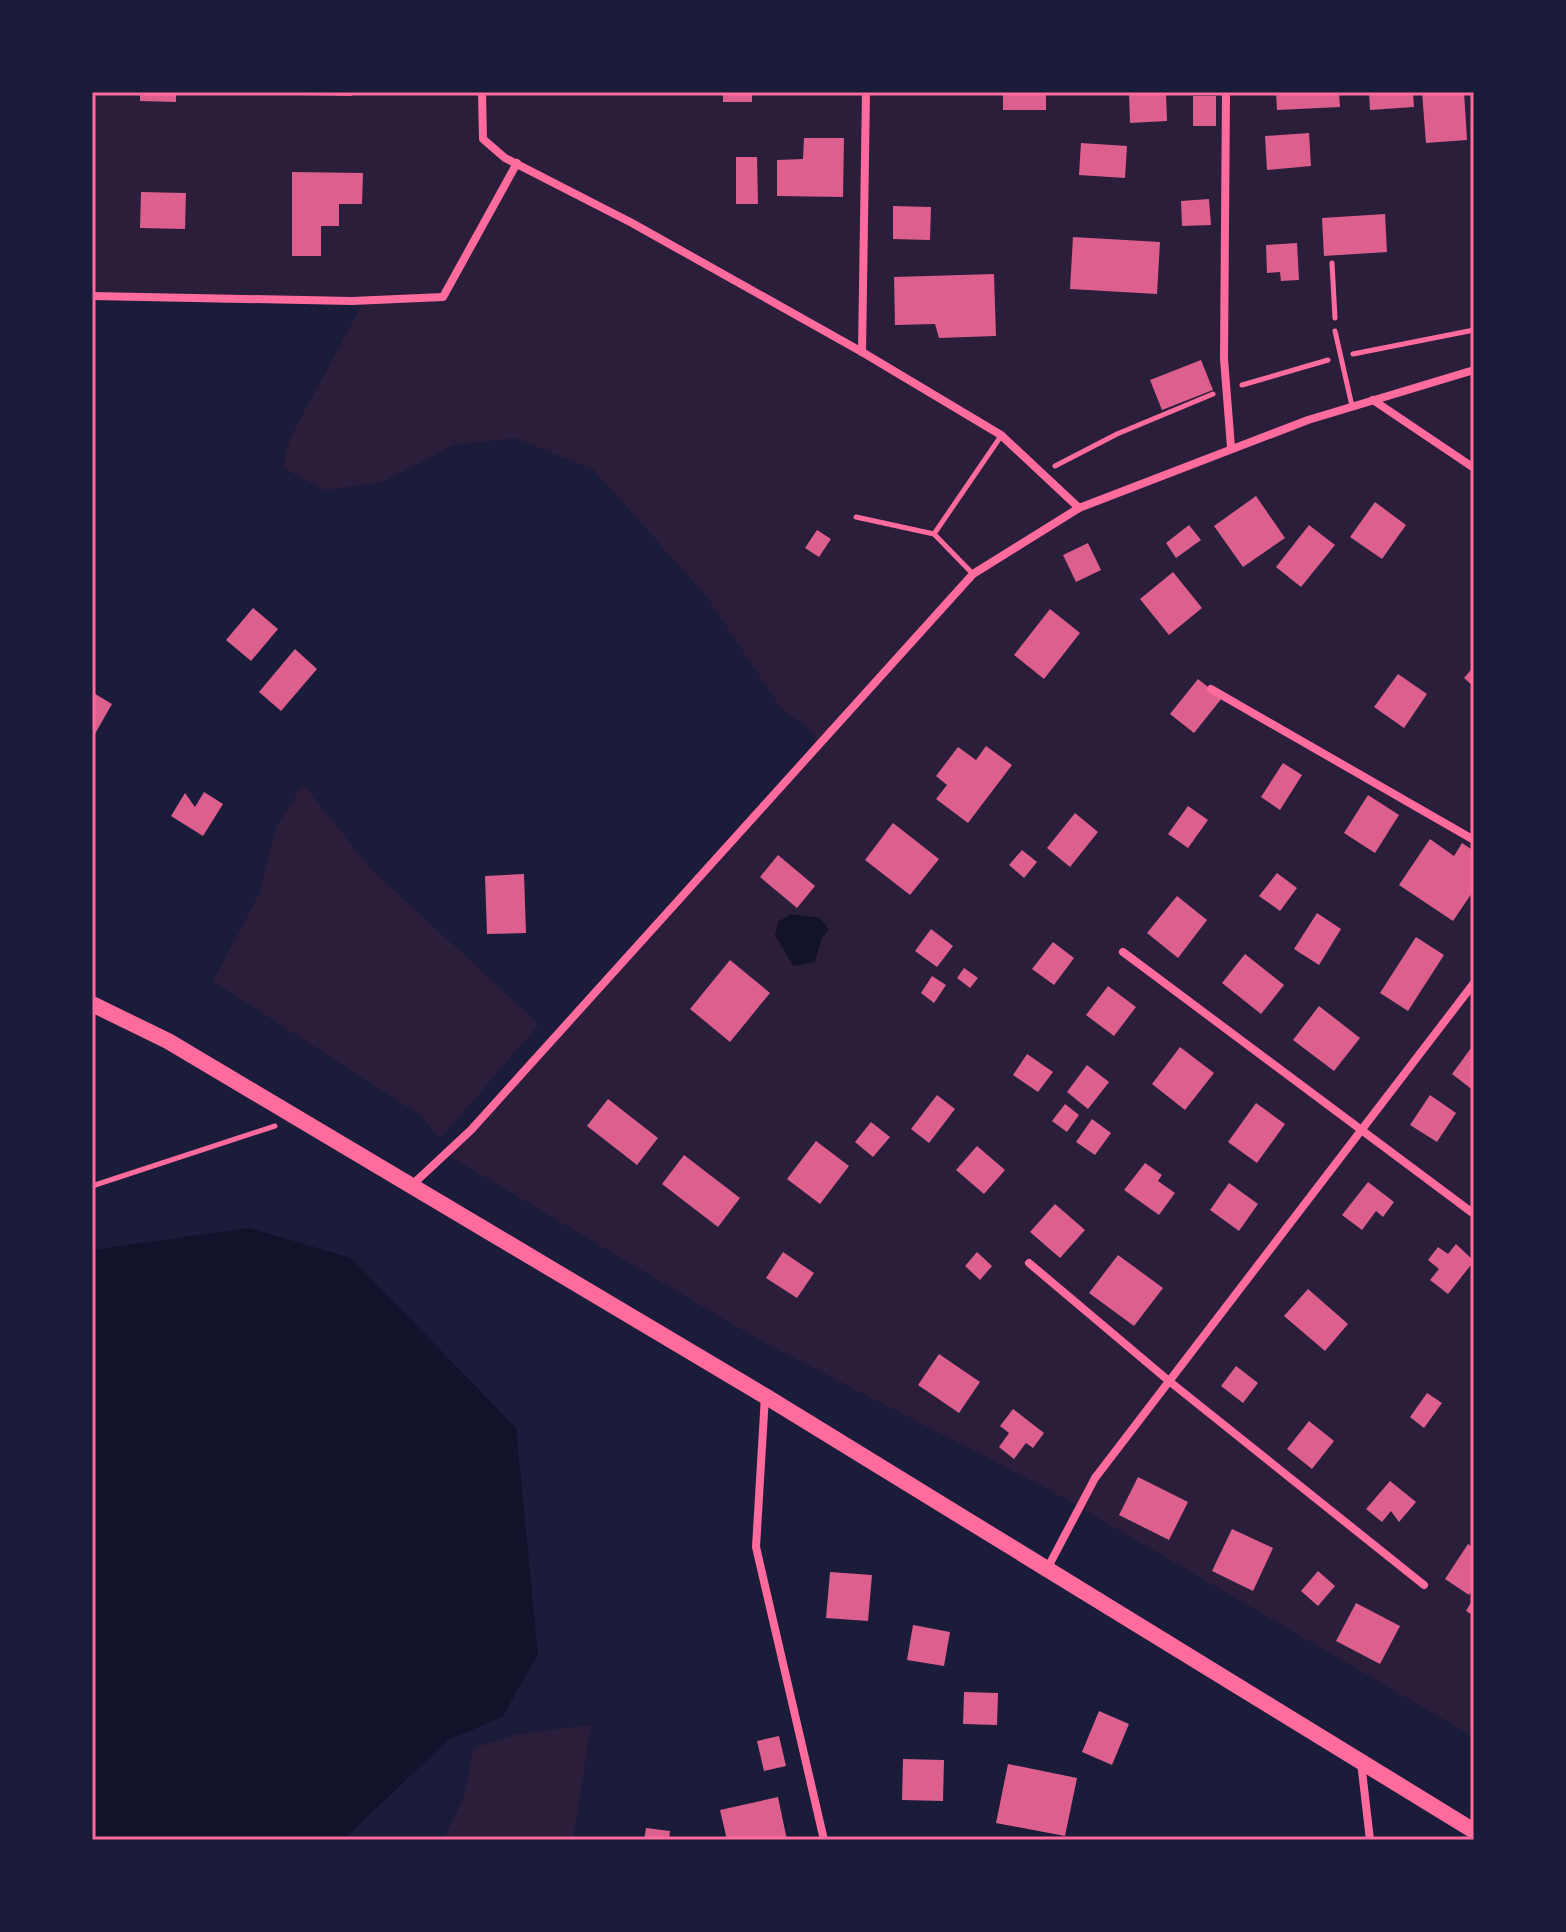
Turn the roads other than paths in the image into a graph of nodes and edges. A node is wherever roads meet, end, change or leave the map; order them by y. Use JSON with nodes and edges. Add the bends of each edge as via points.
{"nodes":[{"id":1,"x":482,"y":92,"type":"edge"},
{"id":2,"x":866,"y":92,"type":"edge"},
{"id":3,"x":1226,"y":92,"type":"edge"},
{"id":4,"x":517,"y":163,"type":"junction"},
{"id":5,"x":92,"y":296,"type":"edge"},
{"id":6,"x":1335,"y":331,"type":"road end"},
{"id":7,"x":862,"y":352,"type":"junction"},
{"id":8,"x":1474,"y":370,"type":"edge"},
{"id":9,"x":1373,"y":400,"type":"junction"},
{"id":10,"x":1352,"y":406,"type":"junction"},
{"id":11,"x":1001,"y":435,"type":"junction"},
{"id":12,"x":1231,"y":447,"type":"junction"},
{"id":13,"x":1474,"y":468,"type":"edge"},
{"id":14,"x":1079,"y":508,"type":"junction"},
{"id":15,"x":856,"y":517,"type":"dead end"},
{"id":16,"x":934,"y":534,"type":"junction"},
{"id":17,"x":973,"y":574,"type":"junction"},
{"id":18,"x":1211,"y":689,"type":"dead end"},
{"id":19,"x":1474,"y":840,"type":"edge"},
{"id":20,"x":1123,"y":952,"type":"dead end"},
{"id":21,"x":1474,"y":983,"type":"edge"},
{"id":22,"x":92,"y":1004,"type":"edge"},
{"id":23,"x":1362,"y":1130,"type":"junction"},
{"id":24,"x":412,"y":1185,"type":"junction"},
{"id":25,"x":1474,"y":1214,"type":"edge"},
{"id":26,"x":1029,"y":1263,"type":"dead end"},
{"id":27,"x":1169,"y":1381,"type":"junction"},
{"id":28,"x":765,"y":1396,"type":"junction"},
{"id":29,"x":1046,"y":1569,"type":"junction"},
{"id":30,"x":1424,"y":1585,"type":"dead end"},
{"id":31,"x":1361,"y":1761,"type":"junction"},
{"id":32,"x":1474,"y":1831,"type":"edge"},
{"id":33,"x":824,"y":1840,"type":"edge"},
{"id":34,"x":1370,"y":1840,"type":"edge"}],
"edges":[{"from":1,"to":4,"type":"street","via":[[483,139]]},
{"from":2,"to":7,"type":"street"},
{"from":3,"to":12,"type":"street","via":[[1226,389]]},
{"from":4,"to":5,"type":"street","via":[[443,297],[352,301]]},
{"from":4,"to":7,"type":"street"},
{"from":6,"to":10,"type":"lane"},
{"from":7,"to":11,"type":"street"},
{"from":8,"to":9,"type":"street"},
{"from":9,"to":10,"type":"street"},
{"from":9,"to":13,"type":"street"},
{"from":10,"to":12,"type":"street"},
{"from":11,"to":14,"type":"street"},
{"from":11,"to":16,"type":"lane"},
{"from":12,"to":14,"type":"street"},
{"from":14,"to":17,"type":"street"},
{"from":15,"to":16,"type":"lane"},
{"from":16,"to":17,"type":"lane"},
{"from":17,"to":24,"type":"street","via":[[471,1130]]},
{"from":18,"to":19,"type":"street"},
{"from":20,"to":23,"type":"street"},
{"from":21,"to":23,"type":"street"},
{"from":22,"to":24,"type":"main road","via":[[168,1041]]},
{"from":23,"to":25,"type":"street"},
{"from":23,"to":27,"type":"street"},
{"from":24,"to":28,"type":"main road"},
{"from":26,"to":27,"type":"street"},
{"from":27,"to":29,"type":"street","via":[[1095,1478]]},
{"from":27,"to":30,"type":"street"},
{"from":28,"to":29,"type":"main road"},
{"from":28,"to":33,"type":"street","via":[[756,1547]]},
{"from":29,"to":31,"type":"main road"},
{"from":31,"to":32,"type":"main road"},
{"from":31,"to":34,"type":"street"}]}
